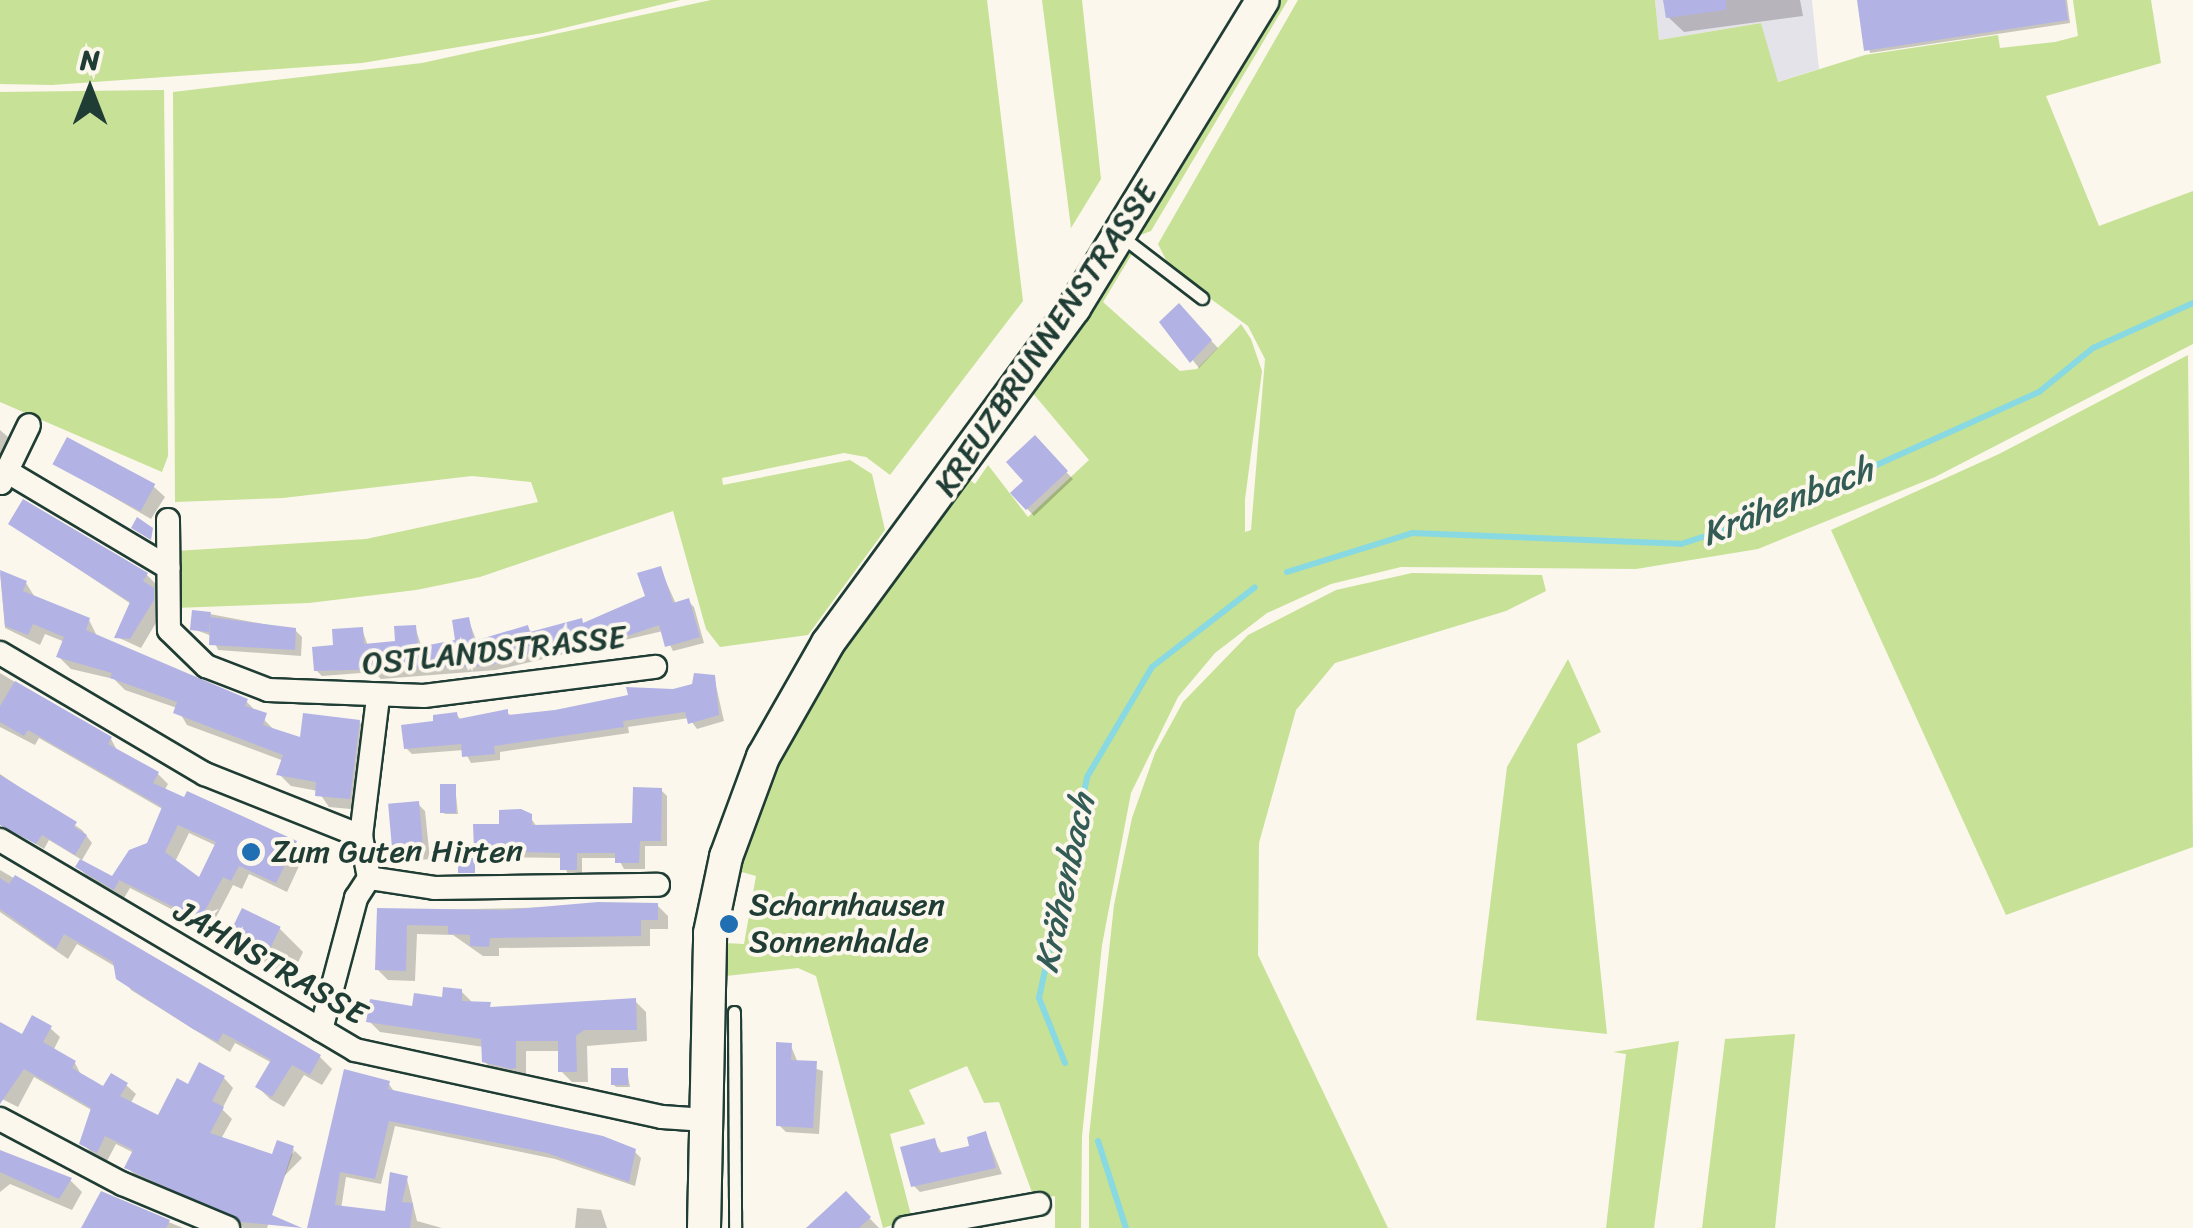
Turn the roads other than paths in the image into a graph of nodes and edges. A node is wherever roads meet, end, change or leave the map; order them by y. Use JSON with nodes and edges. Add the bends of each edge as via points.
{"nodes":[{"id":1,"x":1263,"y":0,"type":"edge"},
{"id":2,"x":1121,"y":236,"type":"junction"},
{"id":3,"x":1202,"y":298,"type":"dead end"},
{"id":4,"x":29,"y":424,"type":"dead end"},
{"id":5,"x":4,"y":478,"type":"edge"},
{"id":6,"x":168,"y":520,"type":"dead end"},
{"id":7,"x":169,"y":568,"type":"junction"},
{"id":8,"x":0,"y":653,"type":"edge"},
{"id":9,"x":655,"y":667,"type":"dead end"},
{"id":10,"x":378,"y":698,"type":"junction"},
{"id":11,"x":362,"y":836,"type":"junction"},
{"id":12,"x":0,"y":840,"type":"edge"},
{"id":13,"x":369,"y":878,"type":"junction"},
{"id":14,"x":658,"y":885,"type":"dead end"},
{"id":15,"x":734,"y":1012,"type":"dead end"},
{"id":16,"x":321,"y":1030,"type":"junction"},
{"id":17,"x":0,"y":1119,"type":"edge"},
{"id":18,"x":706,"y":1120,"type":"junction"},
{"id":19,"x":1039,"y":1204,"type":"dead end"},
{"id":20,"x":228,"y":1228,"type":"edge"},
{"id":21,"x":704,"y":1228,"type":"edge"},
{"id":22,"x":735,"y":1228,"type":"edge"},
{"id":23,"x":905,"y":1228,"type":"edge"}],
"edges":[{"from":1,"to":2,"type":"main road","name":"KREUZBRUNNENSTRASSE"},
{"from":2,"to":3,"type":"lane"},
{"from":2,"to":18,"type":"main road","name":"KREUZBRUNNENSTRASSE","via":[[1016,393],[813,666],[755,774],[717,892],[705,982]]},
{"from":4,"to":5,"type":"street"},
{"from":5,"to":7,"type":"street"},
{"from":6,"to":7,"type":"street","name":"OSTLANDSTRASSE"},
{"from":7,"to":10,"type":"street","name":"OSTLANDSTRASSE","via":[[168,628],[206,666],[277,693]]},
{"from":8,"to":11,"type":"street","via":[[205,774]]},
{"from":9,"to":10,"type":"street","name":"OSTLANDSTRASSE"},
{"from":10,"to":11,"type":"street"},
{"from":11,"to":13,"type":"street"},
{"from":12,"to":16,"type":"street","name":"JAHNSTRASSE"},
{"from":13,"to":14,"type":"street","via":[[434,888]]},
{"from":13,"to":16,"type":"street","via":[[356,898]]},
{"from":15,"to":22,"type":"lane"},
{"from":16,"to":18,"type":"street","name":"JAHNSTRASSE","via":[[361,1052]]},
{"from":17,"to":20,"type":"street","via":[[137,1191]]},
{"from":18,"to":21,"type":"main road","name":"KREUZBRUNNENSTRASSE"},
{"from":19,"to":23,"type":"street"}]}
